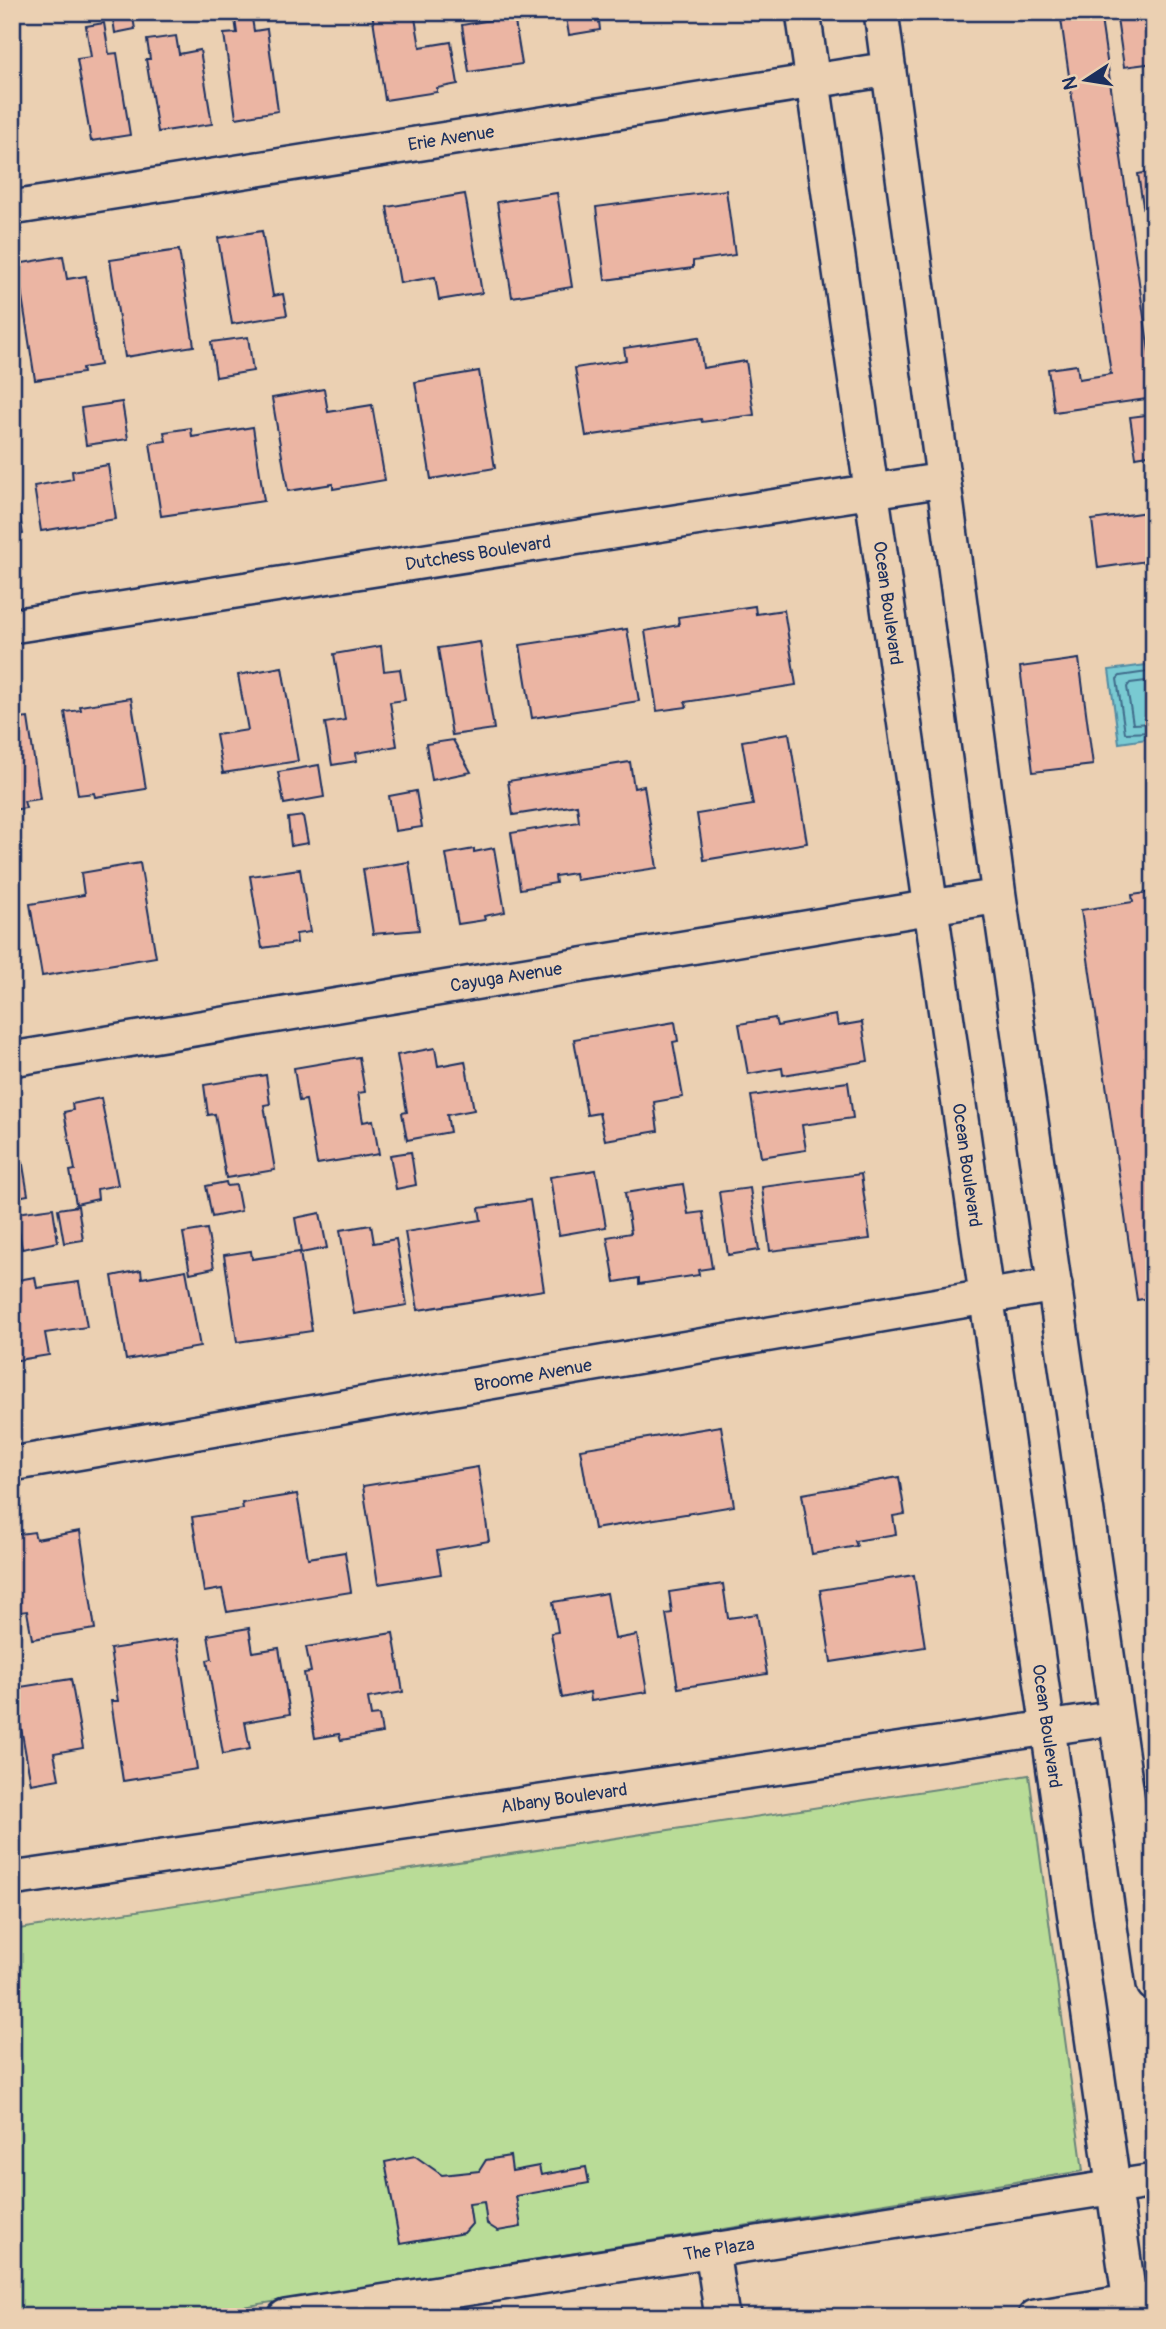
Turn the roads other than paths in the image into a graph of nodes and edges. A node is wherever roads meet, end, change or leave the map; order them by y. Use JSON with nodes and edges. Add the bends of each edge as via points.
{"nodes":[{"id":1,"x":803,"y":12,"type":"edge"},
{"id":2,"x":881,"y":12,"type":"edge"},
{"id":3,"x":889,"y":69,"type":"junction"},
{"id":4,"x":813,"y":80,"type":"junction"},
{"id":5,"x":12,"y":208,"type":"edge"},
{"id":6,"x":943,"y":480,"type":"junction"},
{"id":7,"x":872,"y":491,"type":"junction"},
{"id":8,"x":12,"y":626,"type":"edge"},
{"id":9,"x":999,"y":895,"type":"junction"},
{"id":10,"x":931,"y":907,"type":"junction"},
{"id":11,"x":12,"y":1059,"type":"edge"},
{"id":12,"x":1055,"y":1285,"type":"junction"},
{"id":13,"x":986,"y":1297,"type":"junction"},
{"id":14,"x":12,"y":1464,"type":"edge"},
{"id":15,"x":1116,"y":1718,"type":"junction"},
{"id":16,"x":1048,"y":1727,"type":"junction"},
{"id":17,"x":12,"y":1880,"type":"edge"},
{"id":18,"x":1154,"y":1984,"type":"edge"},
{"id":19,"x":1154,"y":2181,"type":"edge"},
{"id":20,"x":1113,"y":2188,"type":"junction"},
{"id":21,"x":712,"y":2250,"type":"junction"},
{"id":22,"x":1138,"y":2306,"type":"edge"},
{"id":23,"x":285,"y":2317,"type":"edge"},
{"id":24,"x":722,"y":2317,"type":"edge"},
{"id":25,"x":1035,"y":2317,"type":"edge"}],
"edges":[{"from":1,"to":4,"type":"street","name":"Ocean Boulevard"},
{"from":2,"to":3,"type":"street"},
{"from":3,"to":4,"type":"street","name":"Erie Avenue"},
{"from":3,"to":6,"type":"street"},
{"from":4,"to":5,"type":"street","name":"Erie Avenue"},
{"from":4,"to":7,"type":"street","name":"Ocean Boulevard"},
{"from":6,"to":7,"type":"street","name":"Dutchess Boulevard"},
{"from":6,"to":9,"type":"street"},
{"from":7,"to":8,"type":"street","name":"Dutchess Boulevard"},
{"from":7,"to":10,"type":"street","name":"Ocean Boulevard"},
{"from":9,"to":10,"type":"street","name":"Cayuga Avenue"},
{"from":9,"to":12,"type":"street"},
{"from":10,"to":11,"type":"street","name":"Cayuga Avenue"},
{"from":10,"to":13,"type":"street","name":"Ocean Boulevard"},
{"from":12,"to":13,"type":"street","name":"Broome Avenue"},
{"from":12,"to":15,"type":"street"},
{"from":13,"to":14,"type":"street","name":"Broome Avenue"},
{"from":13,"to":16,"type":"street","name":"Ocean Boulevard"},
{"from":15,"to":16,"type":"street","name":"Albany Boulevard"},
{"from":15,"to":18,"type":"street"},
{"from":16,"to":17,"type":"street","name":"Albany Boulevard"},
{"from":16,"to":20,"type":"street","name":"Ocean Boulevard"},
{"from":19,"to":20,"type":"street","name":"The Plaza"},
{"from":20,"to":21,"type":"street","name":"The Plaza"},
{"from":20,"to":22,"type":"street","name":"Ocean Boulevard"},
{"from":21,"to":23,"type":"street","name":"The Plaza"},
{"from":21,"to":24,"type":"street"},
{"from":22,"to":25,"type":"street"}]}
